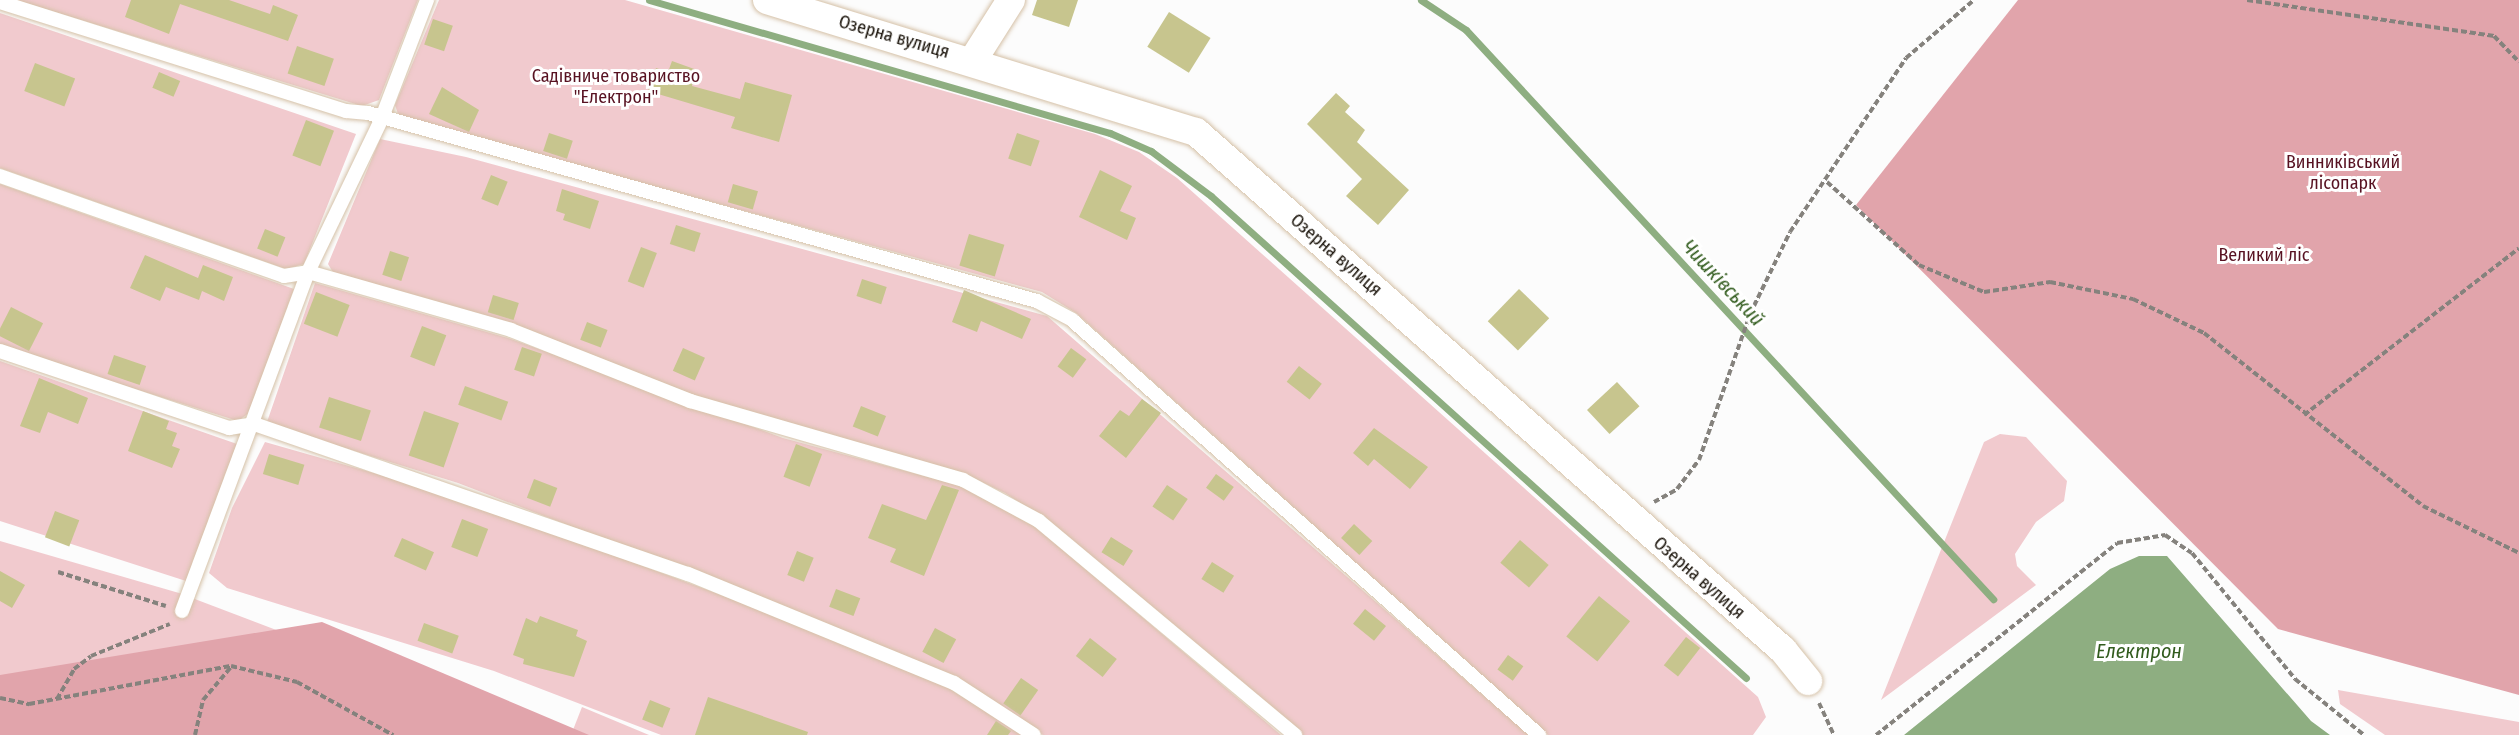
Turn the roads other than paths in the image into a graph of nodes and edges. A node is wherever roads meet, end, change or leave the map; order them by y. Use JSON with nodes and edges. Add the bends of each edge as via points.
{"nodes":[{"id":1,"x":428,"y":0,"type":"edge"},
{"id":2,"x":767,"y":0,"type":"edge"},
{"id":3,"x":1011,"y":0,"type":"edge"},
{"id":4,"x":0,"y":2,"type":"edge"},
{"id":5,"x":973,"y":60,"type":"junction"},
{"id":6,"x":381,"y":120,"type":"junction"},
{"id":7,"x":0,"y":176,"type":"edge"},
{"id":8,"x":308,"y":272,"type":"junction"},
{"id":9,"x":0,"y":351,"type":"edge"},
{"id":10,"x":254,"y":424,"type":"junction"},
{"id":11,"x":182,"y":611,"type":"road end"},
{"id":12,"x":1808,"y":681,"type":"road end"},
{"id":13,"x":1034,"y":735,"type":"edge"},
{"id":14,"x":1294,"y":735,"type":"edge"},
{"id":15,"x":1539,"y":735,"type":"edge"}],
"edges":[{"from":1,"to":6,"type":"lane"},
{"from":2,"to":5,"type":"street","name":"Озерна вулиця"},
{"from":3,"to":5,"type":"street"},
{"from":4,"to":6,"type":"lane"},
{"from":5,"to":12,"type":"street","name":"Озерна вулиця","via":[[1196,132],[1783,650]]},
{"from":6,"to":8,"type":"lane"},
{"from":6,"to":15,"type":"lane","via":[[1037,301],[1072,320]]},
{"from":7,"to":8,"type":"lane","via":[[284,276]]},
{"from":8,"to":10,"type":"lane"},
{"from":8,"to":14,"type":"lane","via":[[511,330],[690,401],[785,432],[963,480],[1039,521]]},
{"from":9,"to":10,"type":"lane","via":[[229,428]]},
{"from":10,"to":11,"type":"lane"},
{"from":10,"to":13,"type":"lane","via":[[688,573],[954,683]]}]}
